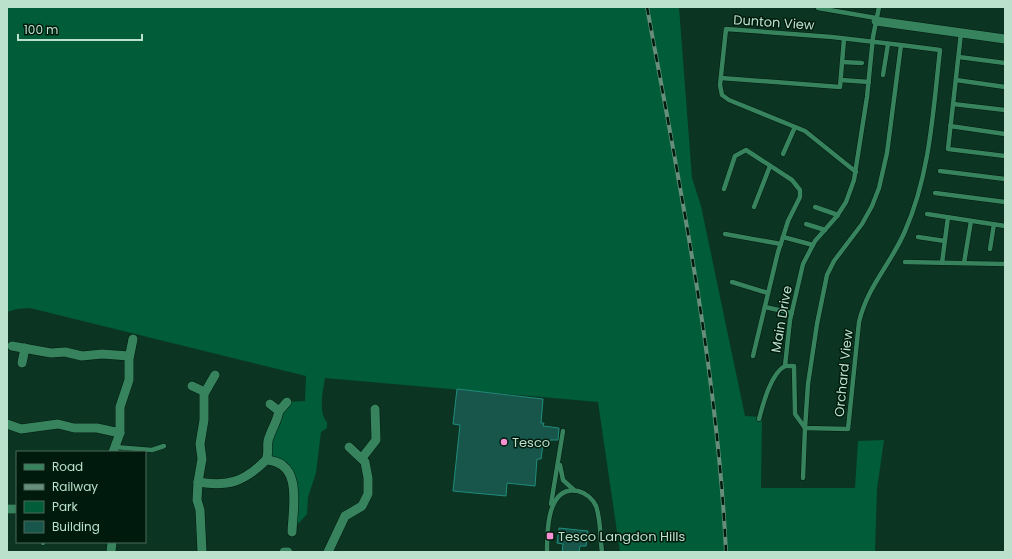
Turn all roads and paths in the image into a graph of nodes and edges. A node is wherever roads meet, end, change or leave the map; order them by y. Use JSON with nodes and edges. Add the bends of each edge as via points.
{"nodes":[{"id":1,"x":879,"y":7,"type":"edge"},
{"id":2,"x":818,"y":8,"type":"dead end"},
{"id":3,"x":876,"y":20,"type":"junction"},
{"id":4,"x":961,"y":33,"type":"junction"},
{"id":5,"x":844,"y":39,"type":"junction"},
{"id":6,"x":1005,"y":39,"type":"edge"},
{"id":7,"x":872,"y":43,"type":"junction"},
{"id":8,"x":888,"y":44,"type":"junction"},
{"id":9,"x":901,"y":45,"type":"junction"},
{"id":10,"x":959,"y":57,"type":"junction"},
{"id":11,"x":842,"y":62,"type":"junction"},
{"id":12,"x":862,"y":63,"type":"dead end"},
{"id":13,"x":1005,"y":63,"type":"edge"},
{"id":14,"x":884,"y":75,"type":"dead end"},
{"id":15,"x":721,"y":78,"type":"junction"},
{"id":16,"x":840,"y":80,"type":"junction"},
{"id":17,"x":956,"y":80,"type":"junction"},
{"id":18,"x":869,"y":82,"type":"junction"},
{"id":19,"x":1005,"y":87,"type":"edge"},
{"id":20,"x":953,"y":104,"type":"junction"},
{"id":21,"x":1005,"y":110,"type":"edge"},
{"id":22,"x":950,"y":126,"type":"junction"},
{"id":23,"x":795,"y":127,"type":"junction"},
{"id":24,"x":1005,"y":134,"type":"edge"},
{"id":25,"x":783,"y":154,"type":"dead end"},
{"id":26,"x":1005,"y":156,"type":"edge"},
{"id":27,"x":770,"y":166,"type":"junction"},
{"id":28,"x":940,"y":171,"type":"dead end"},
{"id":29,"x":856,"y":172,"type":"junction"},
{"id":30,"x":1005,"y":179,"type":"edge"},
{"id":31,"x":724,"y":189,"type":"dead end"},
{"id":32,"x":935,"y":193,"type":"dead end"},
{"id":33,"x":1005,"y":202,"type":"edge"},
{"id":34,"x":754,"y":207,"type":"dead end"},
{"id":35,"x":816,"y":207,"type":"dead end"},
{"id":36,"x":927,"y":214,"type":"dead end"},
{"id":37,"x":838,"y":215,"type":"junction"},
{"id":38,"x":948,"y":217,"type":"junction"},
{"id":39,"x":970,"y":221,"type":"junction"},
{"id":40,"x":806,"y":224,"type":"dead end"},
{"id":41,"x":994,"y":224,"type":"junction"},
{"id":42,"x":1005,"y":226,"type":"edge"},
{"id":43,"x":826,"y":230,"type":"junction"},
{"id":44,"x":725,"y":234,"type":"dead end"},
{"id":45,"x":783,"y":237,"type":"junction"},
{"id":46,"x":918,"y":237,"type":"dead end"},
{"id":47,"x":945,"y":241,"type":"junction"},
{"id":48,"x":781,"y":244,"type":"junction"},
{"id":49,"x":813,"y":245,"type":"junction"},
{"id":50,"x":990,"y":249,"type":"dead end"},
{"id":51,"x":905,"y":262,"type":"dead end"},
{"id":52,"x":942,"y":263,"type":"junction"},
{"id":53,"x":964,"y":263,"type":"junction"},
{"id":54,"x":1005,"y":264,"type":"edge"},
{"id":55,"x":732,"y":282,"type":"dead end"},
{"id":56,"x":768,"y":293,"type":"junction"},
{"id":57,"x":765,"y":307,"type":"junction"},
{"id":58,"x":792,"y":313,"type":"junction"},
{"id":59,"x":133,"y":339,"type":"dead end"},
{"id":60,"x":12,"y":346,"type":"dead end"},
{"id":61,"x":25,"y":348,"type":"junction"},
{"id":62,"x":129,"y":356,"type":"junction"},
{"id":63,"x":753,"y":356,"type":"dead end"},
{"id":64,"x":22,"y":363,"type":"dead end"},
{"id":65,"x":785,"y":366,"type":"junction"},
{"id":66,"x":215,"y":375,"type":"dead end"},
{"id":67,"x":192,"y":386,"type":"dead end"},
{"id":68,"x":205,"y":392,"type":"junction"},
{"id":69,"x":287,"y":402,"type":"dead end"},
{"id":70,"x":270,"y":404,"type":"dead end"},
{"id":71,"x":374,"y":409,"type":"dead end"},
{"id":72,"x":279,"y":411,"type":"junction"},
{"id":73,"x":759,"y":419,"type":"dead end"},
{"id":74,"x":7,"y":424,"type":"edge"},
{"id":75,"x":805,"y":428,"type":"junction"},
{"id":76,"x":563,"y":431,"type":"dead end"},
{"id":77,"x":120,"y":433,"type":"junction"},
{"id":78,"x":164,"y":446,"type":"dead end"},
{"id":79,"x":349,"y":447,"type":"dead end"},
{"id":80,"x":114,"y":449,"type":"edge"},
{"id":81,"x":362,"y":458,"type":"junction"},
{"id":82,"x":560,"y":459,"type":"junction"},
{"id":83,"x":266,"y":460,"type":"junction"},
{"id":84,"x":803,"y":478,"type":"dead end"},
{"id":85,"x":198,"y":482,"type":"junction"},
{"id":86,"x":574,"y":490,"type":"junction"},
{"id":87,"x":551,"y":507,"type":"junction"},
{"id":88,"x":292,"y":532,"type":"dead end"},
{"id":89,"x":202,"y":552,"type":"edge"},
{"id":90,"x":284,"y":552,"type":"edge"},
{"id":91,"x":288,"y":552,"type":"edge"},
{"id":92,"x":328,"y":552,"type":"edge"},
{"id":93,"x":547,"y":552,"type":"edge"},
{"id":94,"x":602,"y":552,"type":"edge"}],
"edges":[{"from":1,"to":3,"type":"lane","name":"Main Drive"},
{"from":2,"to":3,"type":"lane"},
{"from":3,"to":4,"type":"street"},
{"from":3,"to":7,"type":"lane","name":"Main Drive"},
{"from":4,"to":6,"type":"street"},
{"from":4,"to":10,"type":"lane"},
{"from":5,"to":7,"type":"lane","name":"Dunton View"},
{"from":5,"to":11,"type":"lane"},
{"from":5,"to":15,"type":"lane","name":"Dunton View","via":[[726,29]]},
{"from":7,"to":8,"type":"lane","name":"Orchard View"},
{"from":7,"to":18,"type":"lane","name":"Main Drive"},
{"from":8,"to":9,"type":"lane","name":"Orchard View"},
{"from":8,"to":14,"type":"lane"},
{"from":9,"to":75,"type":"lane","via":[[887,153],[878,188],[862,224],[834,261],[827,275],[808,384]]},
{"from":9,"to":75,"type":"lane","name":"Orchard View","via":[[940,50],[925,172],[905,233],[874,282],[863,305],[848,429]]},
{"from":10,"to":13,"type":"lane"},
{"from":10,"to":17,"type":"lane"},
{"from":11,"to":12,"type":"lane"},
{"from":11,"to":16,"type":"lane"},
{"from":15,"to":16,"type":"lane","via":[[840,87]]},
{"from":15,"to":23,"type":"lane","name":"Dunton View","via":[[722,95],[729,100]]},
{"from":16,"to":18,"type":"lane"},
{"from":17,"to":19,"type":"lane"},
{"from":17,"to":20,"type":"lane"},
{"from":18,"to":29,"type":"lane","name":"Main Drive"},
{"from":20,"to":21,"type":"lane"},
{"from":20,"to":22,"type":"lane"},
{"from":22,"to":24,"type":"lane"},
{"from":22,"to":26,"type":"lane","via":[[948,149]]},
{"from":23,"to":25,"type":"lane"},
{"from":23,"to":29,"type":"lane","name":"Dunton View","via":[[812,135]]},
{"from":27,"to":31,"type":"lane","via":[[746,150],[735,156]]},
{"from":27,"to":34,"type":"lane"},
{"from":27,"to":45,"type":"lane","via":[[792,180],[800,190],[800,197]]},
{"from":28,"to":30,"type":"lane"},
{"from":29,"to":37,"type":"lane","name":"Main Drive","via":[[846,202]]},
{"from":32,"to":33,"type":"lane"},
{"from":35,"to":37,"type":"lane"},
{"from":36,"to":38,"type":"lane"},
{"from":37,"to":43,"type":"lane","name":"Main Drive"},
{"from":38,"to":39,"type":"lane"},
{"from":38,"to":47,"type":"lane"},
{"from":39,"to":41,"type":"lane"},
{"from":39,"to":53,"type":"lane"},
{"from":40,"to":43,"type":"lane"},
{"from":41,"to":42,"type":"lane"},
{"from":41,"to":50,"type":"lane"},
{"from":43,"to":49,"type":"lane","name":"Main Drive"},
{"from":44,"to":48,"type":"lane"},
{"from":45,"to":48,"type":"lane"},
{"from":45,"to":49,"type":"lane"},
{"from":46,"to":47,"type":"lane"},
{"from":47,"to":52,"type":"lane"},
{"from":48,"to":56,"type":"lane"},
{"from":49,"to":58,"type":"lane","name":"Main Drive","via":[[803,264]]},
{"from":51,"to":52,"type":"lane"},
{"from":52,"to":53,"type":"lane"},
{"from":53,"to":54,"type":"lane"},
{"from":55,"to":56,"type":"lane"},
{"from":56,"to":57,"type":"lane"},
{"from":57,"to":58,"type":"lane"},
{"from":57,"to":63,"type":"lane"},
{"from":58,"to":65,"type":"lane","name":"Main Drive"},
{"from":59,"to":62,"type":"street"},
{"from":60,"to":61,"type":"street"},
{"from":61,"to":62,"type":"street","via":[[82,356]]},
{"from":61,"to":64,"type":"street"},
{"from":62,"to":77,"type":"street","via":[[128,380],[120,407]]},
{"from":65,"to":73,"type":"lane","via":[[778,370]]},
{"from":65,"to":75,"type":"lane","name":"Main Drive","via":[[794,366],[795,414]]},
{"from":66,"to":68,"type":"street"},
{"from":67,"to":68,"type":"street"},
{"from":68,"to":85,"type":"street","via":[[200,444],[202,459]]},
{"from":69,"to":72,"type":"street"},
{"from":70,"to":72,"type":"street"},
{"from":71,"to":81,"type":"street","via":[[376,440]]},
{"from":72,"to":83,"type":"street","via":[[278,421],[269,439]]},
{"from":74,"to":77,"type":"street","via":[[21,429],[58,424]]},
{"from":75,"to":84,"type":"lane"},
{"from":76,"to":82,"type":"lane"},
{"from":77,"to":80,"type":"street"},
{"from":78,"to":80,"type":"lane","via":[[152,450]]},
{"from":79,"to":81,"type":"street"},
{"from":81,"to":92,"type":"street","via":[[367,468],[369,488],[366,500],[362,506],[345,516]]},
{"from":82,"to":86,"type":"lane","via":[[563,480]]},
{"from":82,"to":87,"type":"lane"},
{"from":83,"to":85,"type":"street","via":[[253,471],[227,484]]},
{"from":83,"to":88,"type":"street","via":[[280,463],[294,481]]},
{"from":85,"to":89,"type":"street","via":[[197,500],[200,510]]},
{"from":86,"to":87,"type":"lane","via":[[558,496]]},
{"from":86,"to":94,"type":"lane","via":[[583,492],[596,506]]},
{"from":87,"to":93,"type":"lane"},
{"from":90,"to":91,"type":"street"}]}
